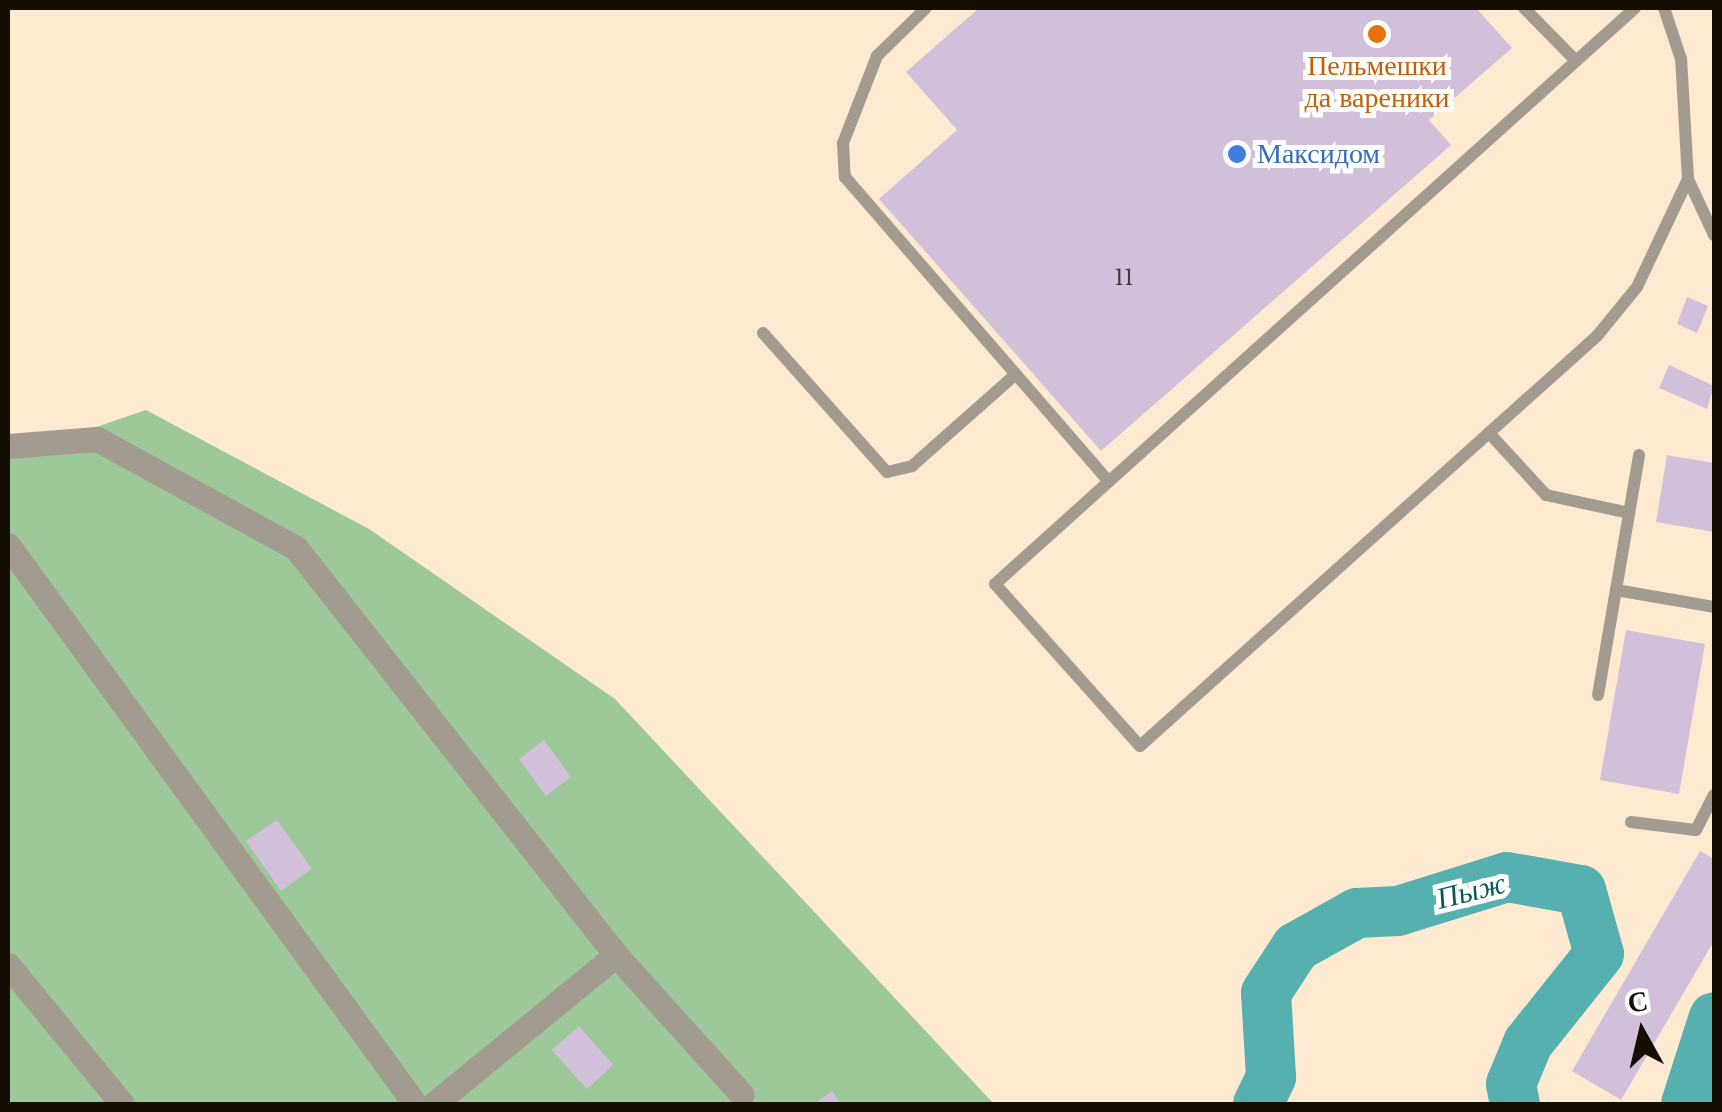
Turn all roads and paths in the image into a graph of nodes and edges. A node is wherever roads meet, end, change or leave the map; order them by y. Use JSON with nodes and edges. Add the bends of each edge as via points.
{"nodes":[{"id":1,"x":926,"y":8,"type":"edge"},
{"id":2,"x":1524,"y":8,"type":"edge"},
{"id":3,"x":1635,"y":8,"type":"edge"},
{"id":4,"x":1664,"y":8,"type":"edge"},
{"id":5,"x":1576,"y":61,"type":"junction"},
{"id":6,"x":1688,"y":179,"type":"junction"},
{"id":7,"x":1714,"y":235,"type":"edge"},
{"id":8,"x":763,"y":333,"type":"dead end"},
{"id":9,"x":1015,"y":376,"type":"junction"},
{"id":10,"x":1489,"y":433,"type":"junction"},
{"id":11,"x":8,"y":446,"type":"edge"},
{"id":12,"x":1639,"y":455,"type":"dead end"},
{"id":13,"x":1108,"y":482,"type":"junction"},
{"id":14,"x":1629,"y":513,"type":"junction"},
{"id":15,"x":8,"y":544,"type":"edge"},
{"id":16,"x":1616,"y":590,"type":"junction"},
{"id":17,"x":1714,"y":607,"type":"edge"},
{"id":18,"x":1598,"y":695,"type":"dead end"},
{"id":19,"x":1714,"y":794,"type":"edge"},
{"id":20,"x":1631,"y":822,"type":"dead end"},
{"id":21,"x":616,"y":955,"type":"junction"},
{"id":22,"x":8,"y":965,"type":"edge"},
{"id":23,"x":742,"y":1096,"type":"dead end"},
{"id":24,"x":122,"y":1104,"type":"edge"},
{"id":25,"x":414,"y":1104,"type":"edge"},
{"id":26,"x":434,"y":1104,"type":"edge"}],
"edges":[{"from":1,"to":9,"type":"lane","via":[[876,56],[843,143],[845,177]]},
{"from":2,"to":5,"type":"lane"},
{"from":3,"to":5,"type":"lane"},
{"from":4,"to":6,"type":"lane","via":[[1681,59]]},
{"from":5,"to":13,"type":"lane"},
{"from":6,"to":7,"type":"lane"},
{"from":6,"to":10,"type":"lane","via":[[1637,288]]},
{"from":8,"to":9,"type":"lane","via":[[887,472],[912,466]]},
{"from":9,"to":13,"type":"lane"},
{"from":10,"to":13,"type":"lane","via":[[1140,746],[995,584]]},
{"from":10,"to":14,"type":"lane","via":[[1546,494]]},
{"from":11,"to":21,"type":"street","via":[[97,439],[296,548]]},
{"from":12,"to":14,"type":"lane"},
{"from":14,"to":16,"type":"lane"},
{"from":15,"to":25,"type":"street"},
{"from":16,"to":17,"type":"lane"},
{"from":16,"to":18,"type":"lane"},
{"from":19,"to":20,"type":"lane","via":[[1696,830]]},
{"from":21,"to":23,"type":"street"},
{"from":21,"to":26,"type":"street"},
{"from":22,"to":24,"type":"street"}]}
